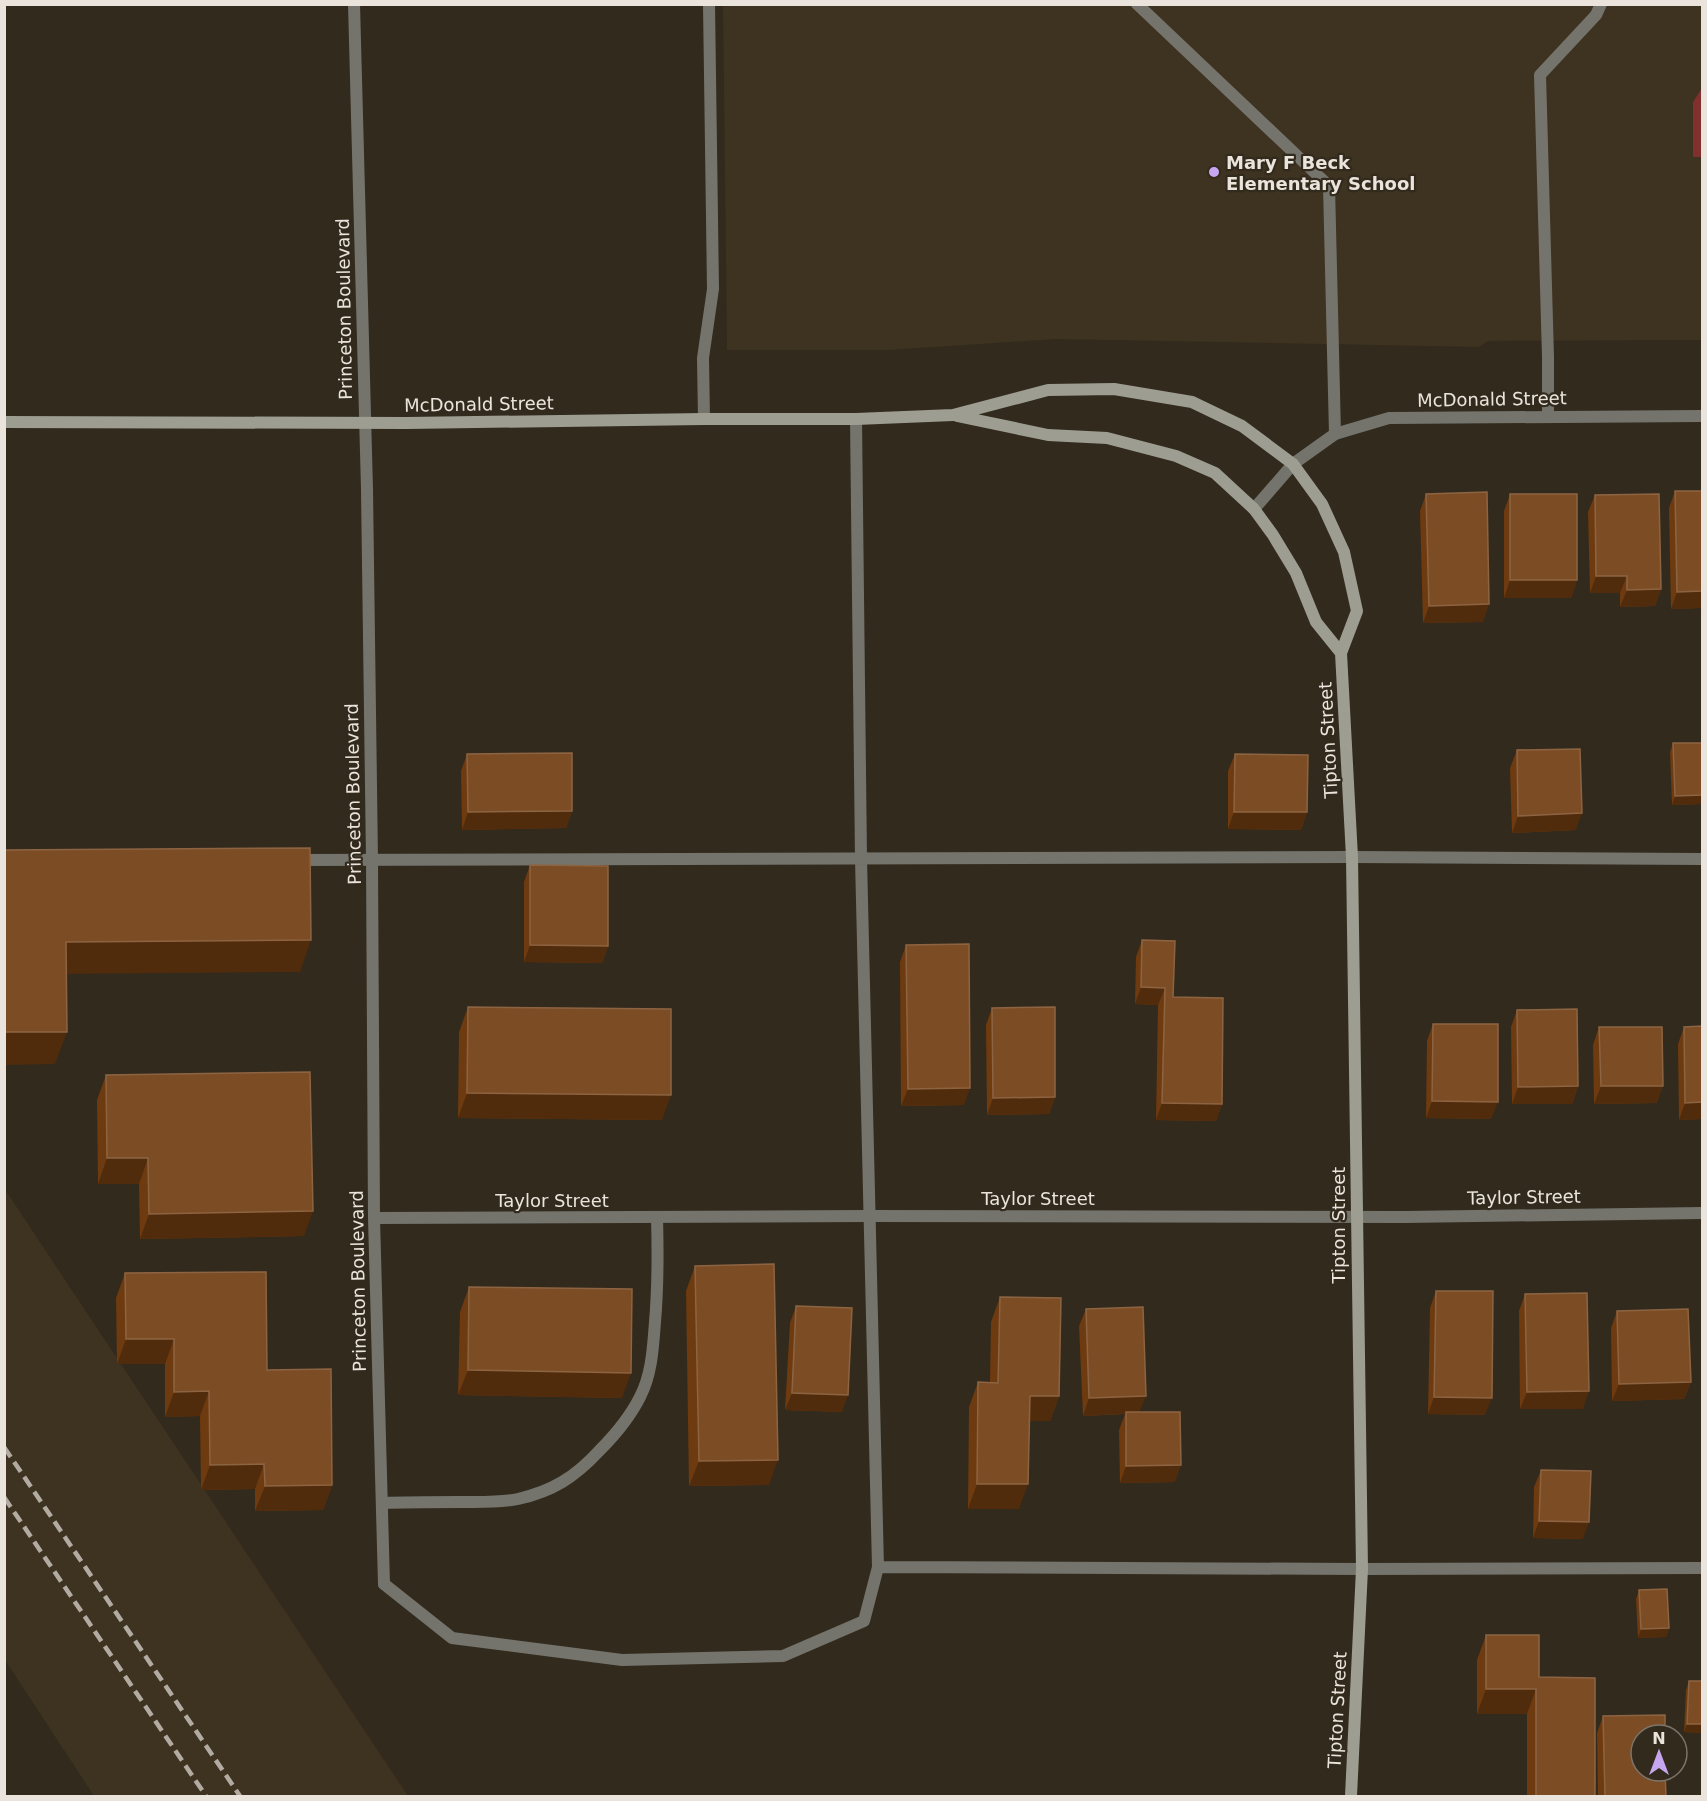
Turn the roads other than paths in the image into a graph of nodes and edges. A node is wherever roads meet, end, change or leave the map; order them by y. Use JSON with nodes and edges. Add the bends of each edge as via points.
{"nodes":[{"id":1,"x":354,"y":4,"type":"edge"},
{"id":2,"x":709,"y":4,"type":"edge"},
{"id":3,"x":1137,"y":4,"type":"edge"},
{"id":4,"x":1601,"y":4,"type":"edge"},
{"id":5,"x":953,"y":415,"type":"junction"},
{"id":6,"x":1702,"y":416,"type":"edge"},
{"id":7,"x":1548,"y":417,"type":"junction"},
{"id":8,"x":704,"y":419,"type":"junction"},
{"id":9,"x":856,"y":419,"type":"junction"},
{"id":10,"x":4,"y":422,"type":"edge"},
{"id":11,"x":365,"y":423,"type":"junction"},
{"id":12,"x":1335,"y":434,"type":"junction"},
{"id":13,"x":1293,"y":464,"type":"junction"},
{"id":14,"x":1254,"y":509,"type":"junction"},
{"id":15,"x":1341,"y":653,"type":"junction"},
{"id":16,"x":1352,"y":857,"type":"junction"},
{"id":17,"x":861,"y":859,"type":"junction"},
{"id":18,"x":1702,"y":859,"type":"edge"},
{"id":19,"x":288,"y":860,"type":"edge"},
{"id":20,"x":372,"y":860,"type":"junction"},
{"id":21,"x":1702,"y":1213,"type":"edge"},
{"id":22,"x":868,"y":1216,"type":"junction"},
{"id":23,"x":657,"y":1217,"type":"junction"},
{"id":24,"x":1357,"y":1217,"type":"junction"},
{"id":25,"x":374,"y":1218,"type":"junction"},
{"id":26,"x":382,"y":1503,"type":"junction"},
{"id":27,"x":878,"y":1567,"type":"junction"},
{"id":28,"x":1702,"y":1568,"type":"edge"},
{"id":29,"x":1362,"y":1569,"type":"junction"},
{"id":30,"x":1351,"y":1797,"type":"edge"}],
"edges":[{"from":1,"to":11,"type":"street","name":"Princeton Boulevard"},
{"from":2,"to":8,"type":"street","via":[[713,290],[704,358]]},
{"from":3,"to":12,"type":"street","via":[[1329,186]]},
{"from":4,"to":7,"type":"street","via":[[1596,15],[1540,75]]},
{"from":5,"to":9,"type":"street","name":"McDonald Street"},
{"from":5,"to":13,"type":"street","name":"McDonald Street","via":[[1048,390],[1114,389],[1192,402],[1242,426]]},
{"from":5,"to":14,"type":"street","name":"McDonald Street","via":[[1048,435],[1107,438],[1176,456],[1215,473]]},
{"from":6,"to":7,"type":"street","name":"McDonald Street"},
{"from":7,"to":12,"type":"street","name":"McDonald Street","via":[[1389,418]]},
{"from":8,"to":9,"type":"street","name":"McDonald Street"},
{"from":8,"to":11,"type":"street","name":"McDonald Street"},
{"from":9,"to":17,"type":"street"},
{"from":10,"to":11,"type":"street","name":"McDonald Street"},
{"from":11,"to":20,"type":"street","name":"Princeton Boulevard"},
{"from":12,"to":13,"type":"street","name":"McDonald Street"},
{"from":13,"to":14,"type":"street","name":"McDonald Street"},
{"from":13,"to":15,"type":"street","name":"Tipton Street","via":[[1322,504],[1344,552],[1357,611]]},
{"from":14,"to":15,"type":"street","via":[[1296,573],[1316,622]]},
{"from":15,"to":16,"type":"street","name":"Tipton Street"},
{"from":16,"to":17,"type":"street"},
{"from":16,"to":18,"type":"street"},
{"from":16,"to":24,"type":"street","name":"Tipton Street"},
{"from":17,"to":20,"type":"street"},
{"from":17,"to":22,"type":"street"},
{"from":19,"to":20,"type":"street"},
{"from":20,"to":25,"type":"street","name":"Princeton Boulevard"},
{"from":21,"to":24,"type":"street","name":"Taylor Street"},
{"from":22,"to":23,"type":"street","name":"Taylor Street"},
{"from":22,"to":24,"type":"street","name":"Taylor Street"},
{"from":22,"to":27,"type":"street"},
{"from":23,"to":25,"type":"street","name":"Taylor Street"},
{"from":23,"to":26,"type":"street","via":[[658,1281],[649,1375],[631,1414],[590,1461],[560,1485],[516,1499]]},
{"from":24,"to":29,"type":"street","name":"Tipton Street"},
{"from":25,"to":26,"type":"street","name":"Princeton Boulevard"},
{"from":26,"to":27,"type":"street","name":"Princeton Boulevard","via":[[384,1584],[452,1638],[622,1660],[783,1656],[864,1621]]},
{"from":27,"to":29,"type":"street"},
{"from":28,"to":29,"type":"street"},
{"from":29,"to":30,"type":"street","name":"Tipton Street"}]}
